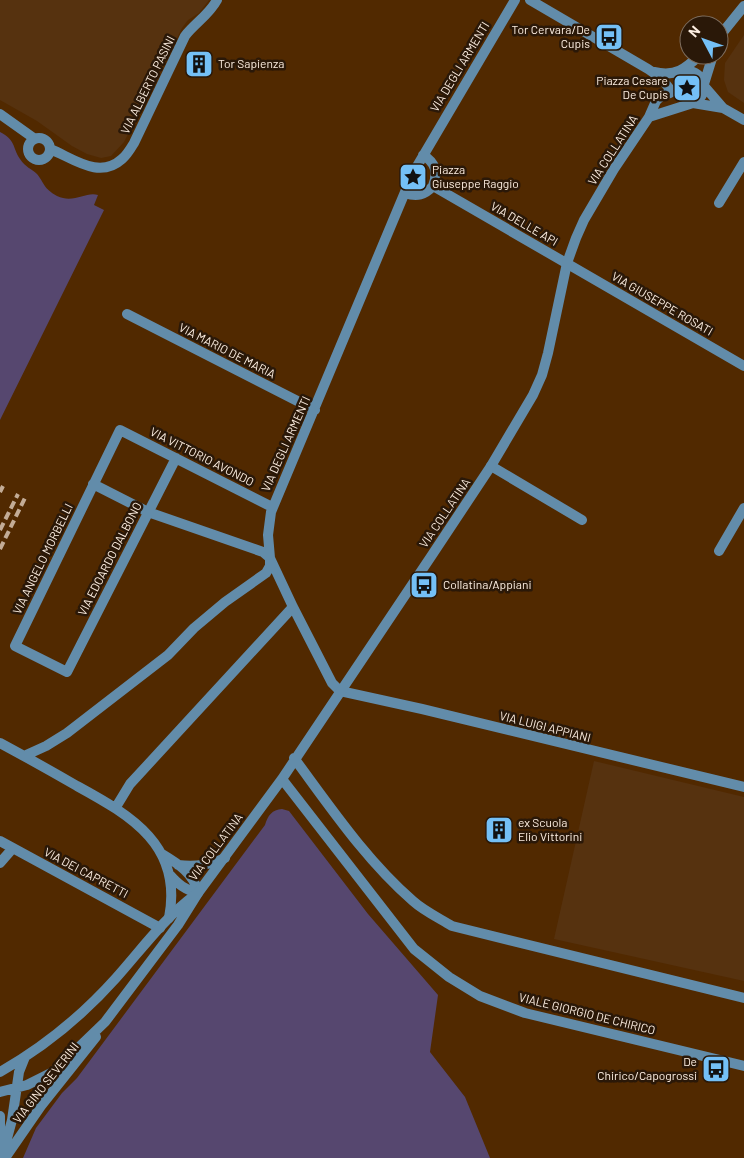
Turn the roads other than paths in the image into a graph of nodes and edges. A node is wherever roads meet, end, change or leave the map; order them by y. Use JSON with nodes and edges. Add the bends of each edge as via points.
{"nodes":[{"id":1,"x":217,"y":0,"type":"edge"},
{"id":2,"x":515,"y":0,"type":"edge"},
{"id":3,"x":530,"y":0,"type":"edge"},
{"id":4,"x":744,"y":6,"type":"edge"},
{"id":5,"x":729,"y":25,"type":"edge"},
{"id":6,"x":688,"y":65,"type":"edge"},
{"id":7,"x":710,"y":65,"type":"edge"},
{"id":8,"x":651,"y":71,"type":"junction"},
{"id":9,"x":680,"y":71,"type":"junction"},
{"id":10,"x":704,"y":85,"type":"junction"},
{"id":11,"x":670,"y":91,"type":"junction"},
{"id":12,"x":689,"y":104,"type":"junction"},
{"id":13,"x":724,"y":108,"type":"junction"},
{"id":14,"x":0,"y":114,"type":"edge"},
{"id":15,"x":649,"y":117,"type":"junction"},
{"id":16,"x":744,"y":120,"type":"edge"},
{"id":17,"x":35,"y":139,"type":"junction"},
{"id":18,"x":50,"y":149,"type":"junction"},
{"id":19,"x":425,"y":151,"type":"junction"},
{"id":20,"x":744,"y":162,"type":"edge"},
{"id":21,"x":437,"y":188,"type":"junction"},
{"id":22,"x":405,"y":194,"type":"junction"},
{"id":23,"x":718,"y":203,"type":"dead end"},
{"id":24,"x":567,"y":263,"type":"junction"},
{"id":25,"x":127,"y":314,"type":"dead end"},
{"id":26,"x":744,"y":366,"type":"edge"},
{"id":27,"x":315,"y":410,"type":"junction"},
{"id":28,"x":120,"y":430,"type":"joint"},
{"id":29,"x":176,"y":458,"type":"junction"},
{"id":30,"x":491,"y":466,"type":"junction"},
{"id":31,"x":93,"y":484,"type":"junction"},
{"id":32,"x":272,"y":507,"type":"junction"},
{"id":33,"x":744,"y":508,"type":"edge"},
{"id":34,"x":148,"y":512,"type":"junction"},
{"id":35,"x":582,"y":520,"type":"dead end"},
{"id":36,"x":719,"y":551,"type":"dead end"},
{"id":37,"x":270,"y":558,"type":"junction"},
{"id":38,"x":293,"y":607,"type":"junction"},
{"id":39,"x":67,"y":672,"type":"joint"},
{"id":40,"x":340,"y":691,"type":"junction"},
{"id":41,"x":0,"y":743,"type":"edge"},
{"id":42,"x":24,"y":756,"type":"junction"},
{"id":43,"x":294,"y":758,"type":"junction"},
{"id":44,"x":282,"y":779,"type":"junction"},
{"id":45,"x":744,"y":787,"type":"edge"},
{"id":46,"x":116,"y":808,"type":"junction"},
{"id":47,"x":0,"y":841,"type":"edge"},
{"id":48,"x":13,"y":848,"type":"junction"},
{"id":49,"x":161,"y":853,"type":"junction"},
{"id":50,"x":225,"y":858,"type":"junction"},
{"id":51,"x":0,"y":863,"type":"edge"},
{"id":52,"x":178,"y":865,"type":"junction"},
{"id":53,"x":170,"y":874,"type":"junction"},
{"id":54,"x":198,"y":893,"type":"junction"},
{"id":55,"x":169,"y":918,"type":"junction"},
{"id":56,"x":160,"y":928,"type":"junction"},
{"id":57,"x":744,"y":998,"type":"edge"},
{"id":58,"x":105,"y":1022,"type":"junction"},
{"id":59,"x":26,"y":1057,"type":"junction"},
{"id":60,"x":744,"y":1066,"type":"edge"},
{"id":61,"x":0,"y":1072,"type":"edge"},
{"id":62,"x":15,"y":1088,"type":"junction"},
{"id":63,"x":0,"y":1092,"type":"edge"},
{"id":64,"x":0,"y":1116,"type":"edge"},
{"id":65,"x":2,"y":1158,"type":"edge"}],
"edges":[{"from":1,"to":18,"type":"street","name":"VIA ALBERTO PASINI","via":[[185,36],[134,143],[122,159],[108,168],[96,169]]},
{"from":2,"to":19,"type":"street","name":"VIA DEGLI ARMENTI"},
{"from":3,"to":8,"type":"street"},
{"from":4,"to":5,"type":"street"},
{"from":6,"to":9,"type":"street"},
{"from":7,"to":10,"type":"street"},
{"from":8,"to":9,"type":"street","via":[[662,74]]},
{"from":8,"to":11,"type":"street"},
{"from":9,"to":10,"type":"street","via":[[696,72]]},
{"from":9,"to":11,"type":"street","via":[[671,80]]},
{"from":10,"to":12,"type":"street","via":[[702,97]]},
{"from":10,"to":13,"type":"street"},
{"from":11,"to":12,"type":"street","via":[[675,100]]},
{"from":11,"to":15,"type":"street","via":[[658,99]]},
{"from":12,"to":13,"type":"street"},
{"from":12,"to":15,"type":"street"},
{"from":13,"to":16,"type":"street"},
{"from":14,"to":17,"type":"street"},
{"from":15,"to":24,"type":"street","name":"VIA COLLATINA","via":[[587,215]]},
{"from":17,"to":18,"type":"street","via":[[45,140]]},
{"from":17,"to":18,"type":"street","via":[[29,146],[29,153],[34,158],[44,158]]},
{"from":19,"to":21,"type":"street","via":[[435,167]]},
{"from":19,"to":22,"type":"street"},
{"from":20,"to":23,"type":"street"},
{"from":21,"to":22,"type":"street","via":[[413,196]]},
{"from":21,"to":24,"type":"street","name":"VIA DELLE API"},
{"from":22,"to":27,"type":"street","name":"VIA DEGLI ARMENTI"},
{"from":24,"to":26,"type":"street","name":"VIA GIUSEPPE ROSATI"},
{"from":24,"to":30,"type":"street","name":"VIA COLLATINA","via":[[542,375],[526,410]]},
{"from":25,"to":27,"type":"street","name":"VIA MARIO DE MARIA"},
{"from":27,"to":32,"type":"street","name":"VIA DEGLI ARMENTI"},
{"from":28,"to":29,"type":"street","name":"VIA VITTORIO AVONDO"},
{"from":28,"to":31,"type":"street","name":"VIA ANGELO MORBELLI"},
{"from":29,"to":32,"type":"street","name":"VIA VITTORIO AVONDO"},
{"from":29,"to":34,"type":"street","name":"VIA EDOARDO DALBONO"},
{"from":30,"to":35,"type":"street"},
{"from":30,"to":40,"type":"street","name":"VIA COLLATINA"},
{"from":31,"to":34,"type":"street"},
{"from":31,"to":39,"type":"street","name":"VIA ANGELO MORBELLI","via":[[15,646]]},
{"from":32,"to":37,"type":"street","name":"VIA DEGLI ARMENTI","via":[[268,534]]},
{"from":33,"to":36,"type":"street"},
{"from":34,"to":37,"type":"street","via":[[258,550]]},
{"from":34,"to":39,"type":"street","name":"VIA EDOARDO DALBONO"},
{"from":37,"to":38,"type":"street","name":"VIA DEGLI ARMENTI"},
{"from":37,"to":42,"type":"street","via":[[266,573],[202,621],[168,654],[67,733]]},
{"from":38,"to":40,"type":"street","name":"VIA DEGLI ARMENTI","via":[[332,683]]},
{"from":38,"to":46,"type":"street","via":[[130,784]]},
{"from":40,"to":43,"type":"street","name":"VIA COLLATINA"},
{"from":40,"to":45,"type":"street","name":"VIA LUIGI APPIANI"},
{"from":41,"to":42,"type":"street"},
{"from":42,"to":46,"type":"street"},
{"from":43,"to":44,"type":"street","name":"VIA COLLATINA"},
{"from":43,"to":57,"type":"street","via":[[377,865],[414,902],[452,926]]},
{"from":44,"to":50,"type":"street","name":"VIA COLLATINA"},
{"from":44,"to":60,"type":"street","name":"VIALE GIORGIO DE CHIRICO","via":[[414,949],[480,996],[525,1013]]},
{"from":46,"to":49,"type":"street","via":[[141,828]]},
{"from":47,"to":48,"type":"street","name":"VIA DEI CAPRETTI"},
{"from":48,"to":51,"type":"street"},
{"from":48,"to":56,"type":"street","name":"VIA DEI CAPRETTI"},
{"from":49,"to":52,"type":"street"},
{"from":49,"to":53,"type":"street"},
{"from":50,"to":52,"type":"street","via":[[196,867]]},
{"from":50,"to":54,"type":"street","name":"VIA COLLATINA"},
{"from":52,"to":54,"type":"street","via":[[194,880]]},
{"from":53,"to":54,"type":"street","via":[[182,887]]},
{"from":53,"to":55,"type":"street","via":[[172,899]]},
{"from":54,"to":55,"type":"street","name":"VIA COLLATINA"},
{"from":54,"to":58,"type":"street","name":"VIA COLLATINA","via":[[182,920]]},
{"from":55,"to":56,"type":"street","name":"VIA COLLATINA"},
{"from":56,"to":59,"type":"street","name":"VIA COLLATINA","via":[[84,1012]]},
{"from":58,"to":62,"type":"street","name":"VIA COLLATINA","via":[[59,1067],[44,1077]]},
{"from":58,"to":65,"type":"street","name":"VIA GINO SEVERINI","via":[[86,1052]]},
{"from":59,"to":61,"type":"street","name":"VIA COLLATINA"},
{"from":59,"to":62,"type":"street","name":"VIA GINO SEVERINI"},
{"from":62,"to":63,"type":"street","name":"VIA COLLATINA"},
{"from":62,"to":65,"type":"street","name":"VIA GINO SEVERINI","via":[[12,1120]]},
{"from":64,"to":65,"type":"street","name":"VIA GINO SEVERINI"}]}
